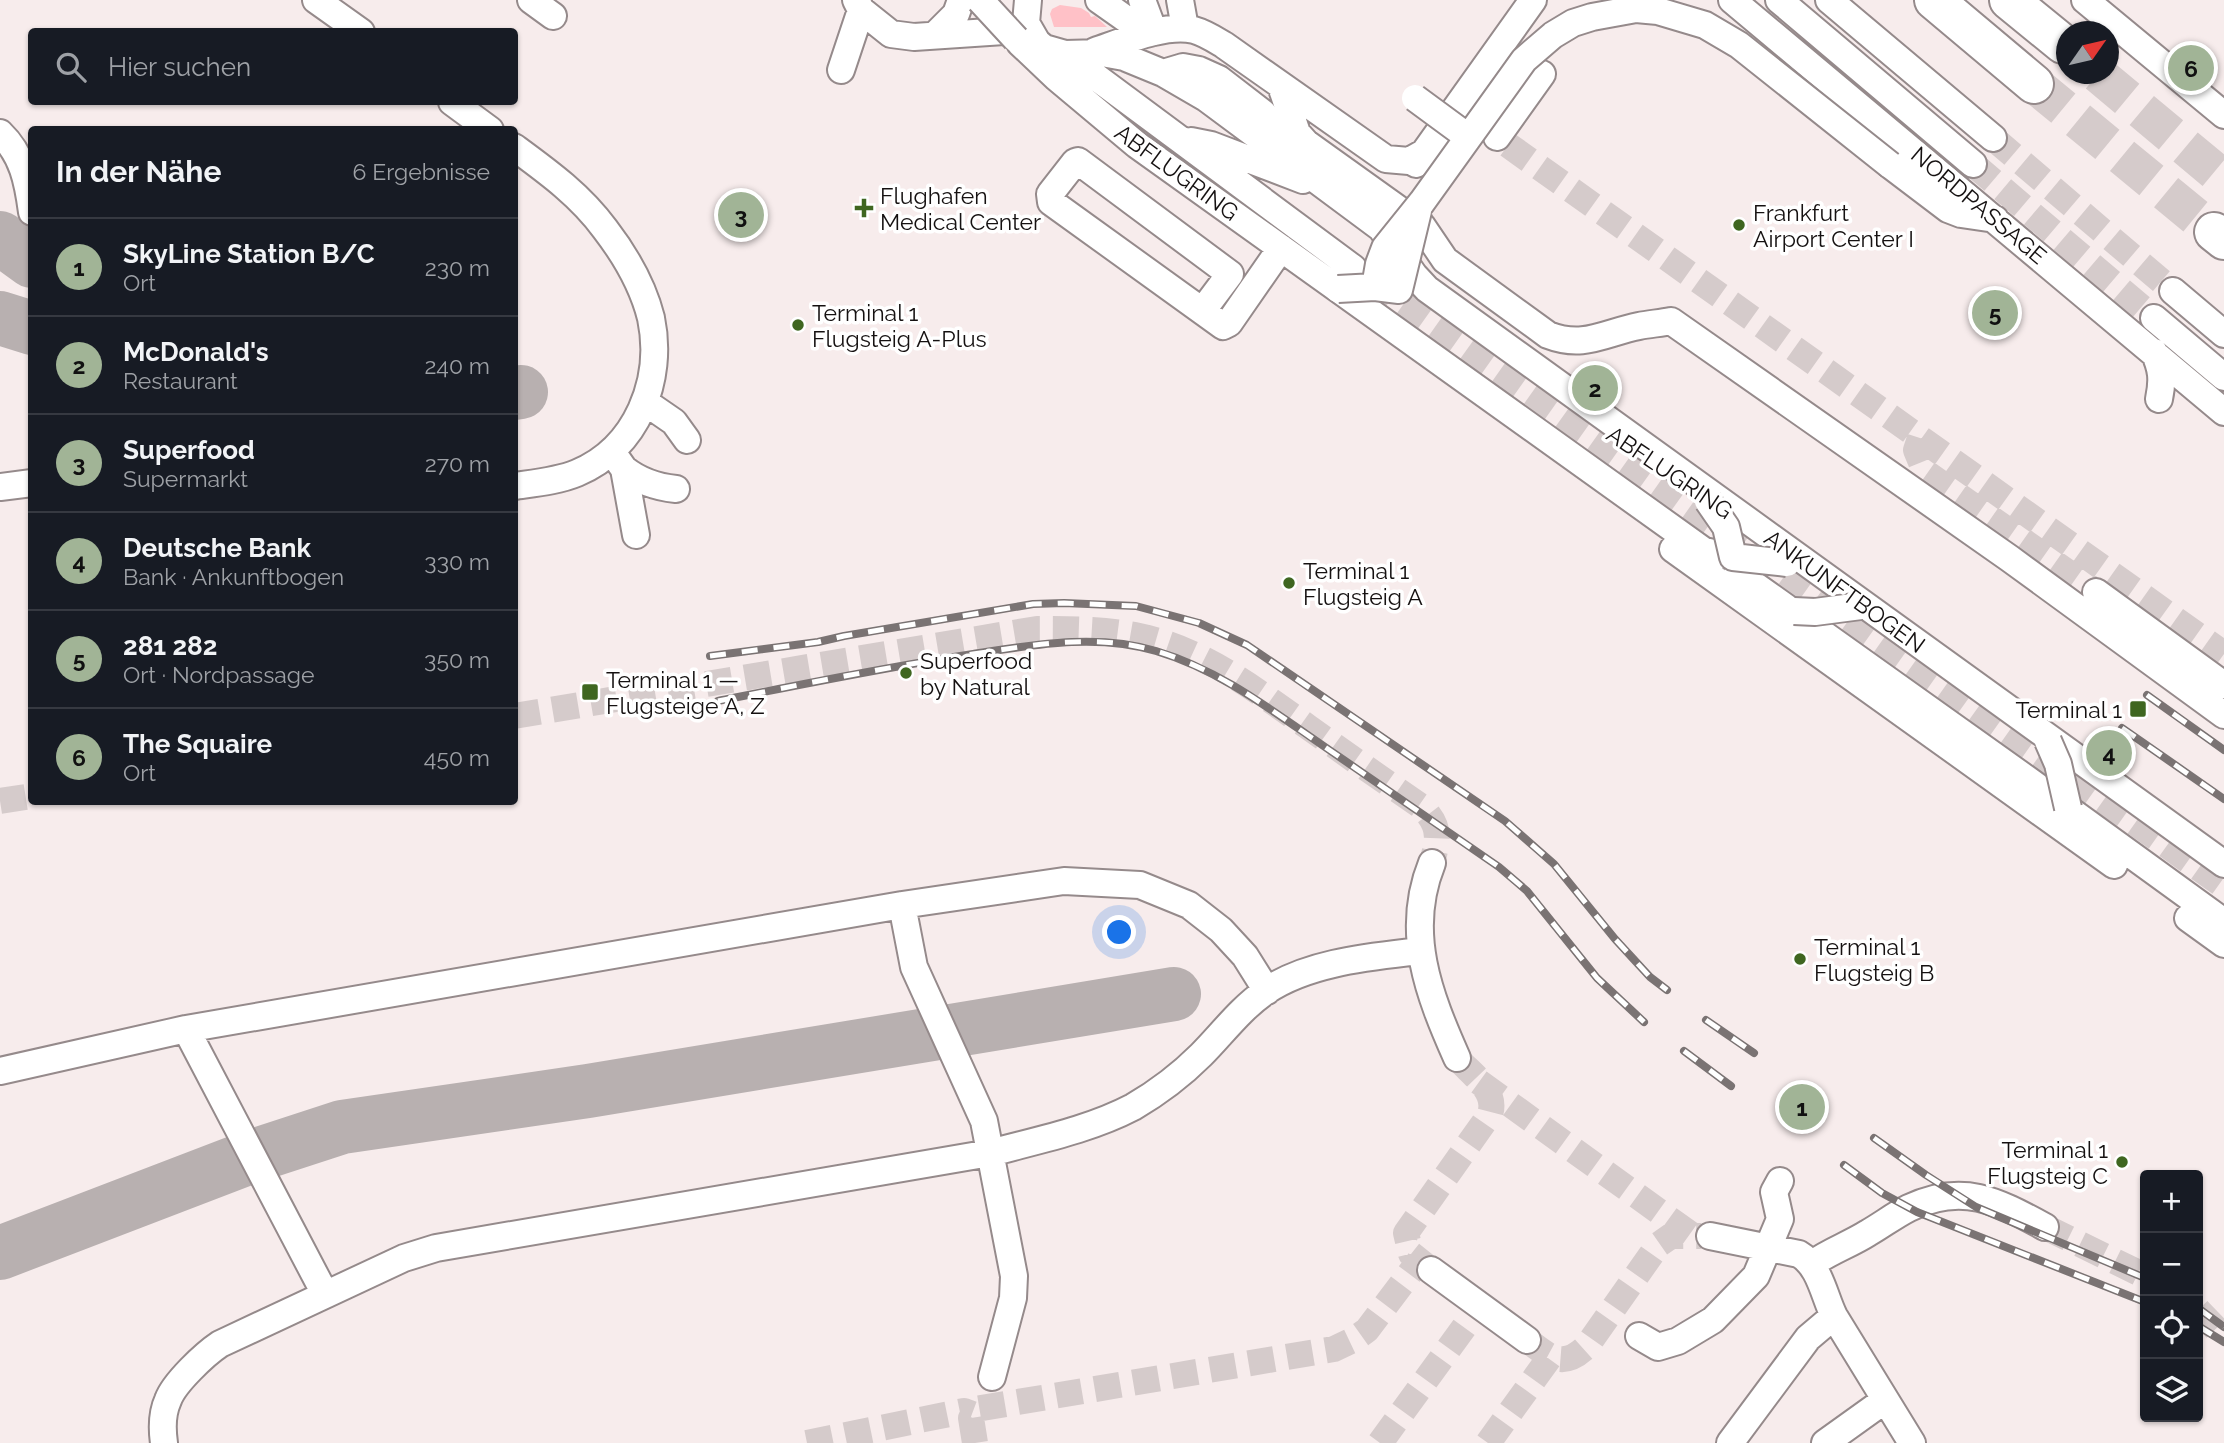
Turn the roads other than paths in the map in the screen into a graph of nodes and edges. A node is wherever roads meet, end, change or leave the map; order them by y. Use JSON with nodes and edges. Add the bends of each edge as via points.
{"nodes":[{"id":1,"x":316,"y":0,"type":"edge"},
{"id":2,"x":531,"y":0,"type":"edge"},
{"id":3,"x":961,"y":0,"type":"edge"},
{"id":4,"x":980,"y":0,"type":"edge"},
{"id":5,"x":1028,"y":0,"type":"edge"},
{"id":6,"x":1099,"y":0,"type":"edge"},
{"id":7,"x":1142,"y":0,"type":"edge"},
{"id":8,"x":1180,"y":0,"type":"edge"},
{"id":9,"x":1533,"y":0,"type":"edge"},
{"id":10,"x":1732,"y":0,"type":"edge"},
{"id":11,"x":1779,"y":0,"type":"edge"},
{"id":12,"x":1829,"y":0,"type":"edge"},
{"id":13,"x":1934,"y":0,"type":"edge"},
{"id":14,"x":2009,"y":0,"type":"edge"},
{"id":15,"x":2085,"y":0,"type":"edge"},
{"id":16,"x":858,"y":5,"type":"edge"},
{"id":17,"x":552,"y":16,"type":"dead end"},
{"id":18,"x":355,"y":28,"type":"edge"},
{"id":19,"x":1185,"y":28,"type":"junction"},
{"id":20,"x":1154,"y":32,"type":"junction"},
{"id":21,"x":1032,"y":35,"type":"junction"},
{"id":22,"x":934,"y":36,"type":"junction"},
{"id":23,"x":2056,"y":38,"type":"edge"},
{"id":24,"x":1078,"y":58,"type":"junction"},
{"id":25,"x":841,"y":70,"type":"dead end"},
{"id":26,"x":1542,"y":74,"type":"dead end"},
{"id":27,"x":2034,"y":84,"type":"tunnel mouth"},
{"id":28,"x":1281,"y":86,"type":"junction"},
{"id":29,"x":1415,"y":98,"type":"dead end"},
{"id":30,"x":456,"y":105,"type":"edge"},
{"id":31,"x":1456,"y":109,"type":"junction"},
{"id":32,"x":2224,"y":115,"type":"edge"},
{"id":33,"x":485,"y":126,"type":"edge"},
{"id":34,"x":0,"y":133,"type":"edge"},
{"id":35,"x":1169,"y":134,"type":"junction"},
{"id":36,"x":1468,"y":137,"type":"junction"},
{"id":37,"x":1993,"y":138,"type":"tunnel mouth"},
{"id":38,"x":518,"y":150,"type":"edge"},
{"id":39,"x":1425,"y":152,"type":"junction"},
{"id":40,"x":1973,"y":164,"type":"tunnel mouth"},
{"id":41,"x":1349,"y":173,"type":"junction"},
{"id":42,"x":28,"y":187,"type":"edge"},
{"id":43,"x":1325,"y":188,"type":"junction"},
{"id":44,"x":1284,"y":218,"type":"junction"},
{"id":45,"x":1995,"y":219,"type":"junction"},
{"id":46,"x":1281,"y":248,"type":"junction"},
{"id":47,"x":1346,"y":279,"type":"junction"},
{"id":48,"x":1387,"y":288,"type":"junction"},
{"id":49,"x":2173,"y":291,"type":"tunnel mouth"},
{"id":50,"x":1213,"y":318,"type":"junction"},
{"id":51,"x":2154,"y":318,"type":"tunnel mouth"},
{"id":52,"x":2224,"y":334,"type":"edge"},
{"id":53,"x":2154,"y":352,"type":"junction"},
{"id":54,"x":2224,"y":377,"type":"edge"},
{"id":55,"x":2159,"y":398,"type":"dead end"},
{"id":56,"x":645,"y":402,"type":"junction"},
{"id":57,"x":2224,"y":412,"type":"edge"},
{"id":58,"x":687,"y":440,"type":"dead end"},
{"id":59,"x":618,"y":460,"type":"junction"},
{"id":60,"x":28,"y":484,"type":"edge"},
{"id":61,"x":518,"y":485,"type":"edge"},
{"id":62,"x":0,"y":487,"type":"edge"},
{"id":63,"x":676,"y":489,"type":"dead end"},
{"id":64,"x":1708,"y":501,"type":"junction"},
{"id":65,"x":636,"y":536,"type":"dead end"},
{"id":66,"x":1733,"y":557,"type":"junction"},
{"id":67,"x":2096,"y":592,"type":"tunnel mouth"},
{"id":68,"x":1851,"y":599,"type":"junction"},
{"id":69,"x":1794,"y":611,"type":"junction"},
{"id":70,"x":2224,"y":685,"type":"edge"},
{"id":71,"x":2224,"y":715,"type":"edge"},
{"id":72,"x":2048,"y":741,"type":"junction"},
{"id":73,"x":2068,"y":808,"type":"junction"},
{"id":74,"x":1432,"y":863,"type":"tunnel mouth"},
{"id":75,"x":2224,"y":864,"type":"edge"},
{"id":76,"x":2224,"y":869,"type":"edge"},
{"id":77,"x":902,"y":905,"type":"junction"},
{"id":78,"x":2224,"y":922,"type":"edge"},
{"id":79,"x":2224,"y":944,"type":"edge"},
{"id":80,"x":1420,"y":951,"type":"junction"},
{"id":81,"x":1267,"y":990,"type":"junction"},
{"id":82,"x":186,"y":1029,"type":"junction"},
{"id":83,"x":1457,"y":1058,"type":"tunnel mouth"},
{"id":84,"x":0,"y":1071,"type":"edge"},
{"id":85,"x":990,"y":1153,"type":"junction"},
{"id":86,"x":1780,"y":1181,"type":"dead end"},
{"id":87,"x":2045,"y":1227,"type":"tunnel mouth"},
{"id":88,"x":1710,"y":1237,"type":"tunnel mouth"},
{"id":89,"x":1768,"y":1247,"type":"junction"},
{"id":90,"x":1812,"y":1264,"type":"junction"},
{"id":91,"x":1431,"y":1270,"type":"tunnel mouth"},
{"id":92,"x":325,"y":1294,"type":"junction"},
{"id":93,"x":1835,"y":1316,"type":"junction"},
{"id":94,"x":1639,"y":1336,"type":"dead end"},
{"id":95,"x":1527,"y":1340,"type":"tunnel mouth"},
{"id":96,"x":992,"y":1377,"type":"dead end"},
{"id":97,"x":1885,"y":1400,"type":"junction"},
{"id":98,"x":164,"y":1443,"type":"edge"},
{"id":99,"x":1730,"y":1443,"type":"edge"},
{"id":100,"x":1825,"y":1443,"type":"edge"},
{"id":101,"x":1912,"y":1443,"type":"edge"}],
"edges":[{"from":1,"to":18,"type":"street"},
{"from":2,"to":17,"type":"street"},
{"from":3,"to":22,"type":"street","via":[[956,13]]},
{"from":4,"to":46,"type":"street","name":"ABFLUGRING","bridge":true,"via":[[1049,71],[1103,117]]},
{"from":5,"to":21,"type":"street","via":[[1026,23]]},
{"from":6,"to":20,"type":"street","via":[[1133,24]]},
{"from":7,"to":20,"type":"street"},
{"from":8,"to":19,"type":"street"},
{"from":9,"to":31,"type":"street"},
{"from":10,"to":45,"type":"street","name":"NORDPASSAGE"},
{"from":11,"to":40,"type":"street"},
{"from":12,"to":37,"type":"street"},
{"from":13,"to":27,"type":"highway"},
{"from":14,"to":23,"type":"highway"},
{"from":15,"to":32,"type":"street"},
{"from":16,"to":22,"type":"street","via":[[891,34]]},
{"from":16,"to":25,"type":"street"},
{"from":19,"to":20,"type":"street"},
{"from":19,"to":28,"type":"street","via":[[1207,35]]},
{"from":20,"to":24,"type":"street"},
{"from":21,"to":22,"type":"street","via":[[1004,31]]},
{"from":21,"to":24,"type":"street","name":"ANKUNFTBOGEN","via":[[1044,48]]},
{"from":24,"to":35,"type":"street"},
{"from":24,"to":43,"type":"street","name":"ANKUNFTBOGEN","via":[[1124,57],[1163,73],[1206,98]]},
{"from":24,"to":44,"type":"street","via":[[1119,116],[1255,216]]},
{"from":26,"to":31,"type":"street","via":[[1502,141]]},
{"from":28,"to":39,"type":"street","via":[[1386,159],[1409,161]]},
{"from":28,"to":41,"type":"street","via":[[1297,133]]},
{"from":29,"to":36,"type":"street","bridge":true},
{"from":30,"to":33,"type":"street"},
{"from":31,"to":39,"type":"street"},
{"from":34,"to":42,"type":"street","via":[[20,160]]},
{"from":35,"to":43,"type":"street"},
{"from":35,"to":44,"type":"street"},
{"from":36,"to":45,"type":"street","bridge":true,"via":[[1524,60],[1545,40],[1592,17],[1636,9],[1658,11],[1705,25],[1739,45],[1948,209]]},
{"from":36,"to":48,"type":"street","bridge":true,"via":[[1385,248],[1378,264]]},
{"from":38,"to":56,"type":"street","via":[[582,201],[629,265],[653,333],[654,362]]},
{"from":39,"to":41,"type":"street","via":[[1400,174],[1370,178]]},
{"from":41,"to":71,"type":"street","via":[[1422,226],[1445,260],[1548,335],[1587,341],[1671,321]]},
{"from":43,"to":75,"type":"street","name":"ANKUNFTBOGEN","via":[[1381,229],[1427,289]]},
{"from":44,"to":47,"type":"street"},
{"from":45,"to":53,"type":"street","name":"NORDPASSAGE"},
{"from":46,"to":47,"type":"street","name":"ABFLUGRING"},
{"from":46,"to":50,"type":"street","via":[[1228,323]]},
{"from":47,"to":48,"type":"street","name":"ABFLUGRING","bridge":true},
{"from":47,"to":66,"type":"street","via":[[1704,551]]},
{"from":47,"to":79,"type":"street","via":[[1343,309],[1348,317]]},
{"from":48,"to":64,"type":"street","name":"ABFLUGRING","via":[[1417,296]]},
{"from":49,"to":52,"type":"street"},
{"from":50,"to":50,"type":"street","via":[[1230,274],[1075,162],[1050,194],[1051,202]]},
{"from":51,"to":54,"type":"street"},
{"from":53,"to":55,"type":"street","via":[[2163,381]]},
{"from":53,"to":57,"type":"street","name":"NORDPASSAGE"},
{"from":56,"to":58,"type":"street","via":[[674,422]]},
{"from":56,"to":59,"type":"street"},
{"from":59,"to":61,"type":"street"},
{"from":59,"to":63,"type":"street","via":[[635,477]]},
{"from":59,"to":65,"type":"street"},
{"from":60,"to":62,"type":"street"},
{"from":64,"to":66,"type":"street","bridge":true,"via":[[1726,527]]},
{"from":64,"to":68,"type":"street","name":"ABFLUGRING"},
{"from":66,"to":68,"type":"street","bridge":true,"via":[[1787,564],[1828,591]]},
{"from":66,"to":69,"type":"street","via":[[1753,584]]},
{"from":67,"to":70,"type":"street"},
{"from":68,"to":69,"type":"street","bridge":true,"via":[[1815,612]]},
{"from":68,"to":72,"type":"street","name":"ABFLUGRING"},
{"from":69,"to":73,"type":"street","bridge":true},
{"from":72,"to":73,"type":"street","bridge":true},
{"from":72,"to":76,"type":"street","name":"ABFLUGRING"},
{"from":73,"to":78,"type":"street"},
{"from":74,"to":80,"type":"street","via":[[1422,908]]},
{"from":77,"to":81,"type":"street","via":[[1064,881],[1140,885],[1189,905],[1221,930]]},
{"from":77,"to":82,"type":"street"},
{"from":77,"to":85,"type":"street","via":[[914,967],[984,1121]]},
{"from":80,"to":81,"type":"street","via":[[1338,962]]},
{"from":80,"to":83,"type":"street"},
{"from":81,"to":85,"type":"street","via":[[1184,1070],[1132,1107],[1080,1129]]},
{"from":82,"to":84,"type":"street"},
{"from":82,"to":92,"type":"street"},
{"from":85,"to":92,"type":"street","via":[[436,1248]]},
{"from":85,"to":96,"type":"street","via":[[1014,1276],[1013,1298]]},
{"from":86,"to":89,"type":"street","via":[[1774,1192],[1780,1219]]},
{"from":87,"to":90,"type":"street","via":[[1993,1200],[1963,1194],[1907,1209]]},
{"from":88,"to":89,"type":"street"},
{"from":89,"to":90,"type":"street","via":[[1799,1254]]},
{"from":89,"to":94,"type":"street","via":[[1756,1276],[1713,1320],[1658,1347]]},
{"from":90,"to":93,"type":"street"},
{"from":91,"to":95,"type":"street","via":[[1476,1310]]},
{"from":92,"to":98,"type":"street","via":[[205,1353],[168,1398]]},
{"from":93,"to":97,"type":"street"},
{"from":93,"to":99,"type":"street","via":[[1808,1338]]},
{"from":97,"to":100,"type":"street"},
{"from":97,"to":101,"type":"street"}]}
